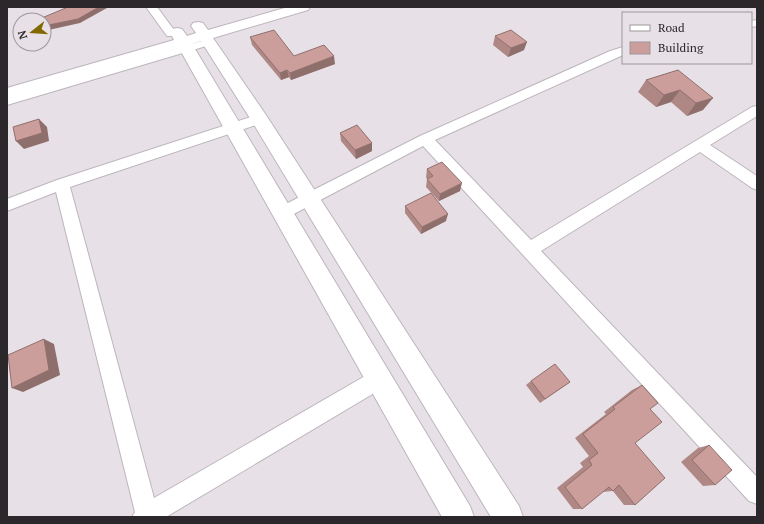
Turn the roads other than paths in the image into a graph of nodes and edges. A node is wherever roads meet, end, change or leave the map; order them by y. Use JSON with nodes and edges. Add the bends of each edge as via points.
{"nodes":[{"id":1,"x":151,"y":7,"type":"edge"},
{"id":2,"x":263,"y":7,"type":"edge"},
{"id":3,"x":303,"y":7,"type":"edge"},
{"id":4,"x":204,"y":35,"type":"junction"},
{"id":5,"x":179,"y":39,"type":"junction"},
{"id":6,"x":622,"y":51,"type":"edge"},
{"id":7,"x":7,"y":80,"type":"edge"},
{"id":8,"x":7,"y":93,"type":"edge"},
{"id":9,"x":7,"y":101,"type":"edge"},
{"id":10,"x":757,"y":110,"type":"edge"},
{"id":11,"x":260,"y":119,"type":"junction"},
{"id":12,"x":233,"y":128,"type":"junction"},
{"id":13,"x":425,"y":139,"type":"junction"},
{"id":14,"x":701,"y":146,"type":"junction"},
{"id":15,"x":62,"y":184,"type":"junction"},
{"id":16,"x":757,"y":184,"type":"edge"},
{"id":17,"x":309,"y":199,"type":"junction"},
{"id":18,"x":7,"y":205,"type":"edge"},
{"id":19,"x":282,"y":213,"type":"junction"},
{"id":20,"x":529,"y":250,"type":"junction"},
{"id":21,"x":378,"y":379,"type":"junction"},
{"id":22,"x":757,"y":493,"type":"edge"},
{"id":23,"x":145,"y":516,"type":"edge"},
{"id":24,"x":459,"y":517,"type":"edge"},
{"id":25,"x":508,"y":517,"type":"edge"}],
"edges":[{"from":1,"to":5,"type":"street"},
{"from":2,"to":4,"type":"main road"},
{"from":3,"to":4,"type":"main road"},
{"from":4,"to":5,"type":"main road"},
{"from":4,"to":11,"type":"main road"},
{"from":5,"to":7,"type":"main road"},
{"from":5,"to":8,"type":"main road"},
{"from":5,"to":9,"type":"street"},
{"from":5,"to":12,"type":"main road"},
{"from":6,"to":13,"type":"street"},
{"from":10,"to":14,"type":"street"},
{"from":11,"to":12,"type":"street"},
{"from":11,"to":17,"type":"main road"},
{"from":12,"to":15,"type":"street"},
{"from":12,"to":19,"type":"main road"},
{"from":13,"to":17,"type":"street"},
{"from":13,"to":20,"type":"street"},
{"from":14,"to":16,"type":"street"},
{"from":14,"to":20,"type":"street"},
{"from":15,"to":18,"type":"street"},
{"from":15,"to":23,"type":"street"},
{"from":17,"to":19,"type":"street"},
{"from":17,"to":25,"type":"main road"},
{"from":19,"to":21,"type":"main road"},
{"from":20,"to":22,"type":"street"},
{"from":21,"to":23,"type":"street"},
{"from":21,"to":24,"type":"main road"}]}
